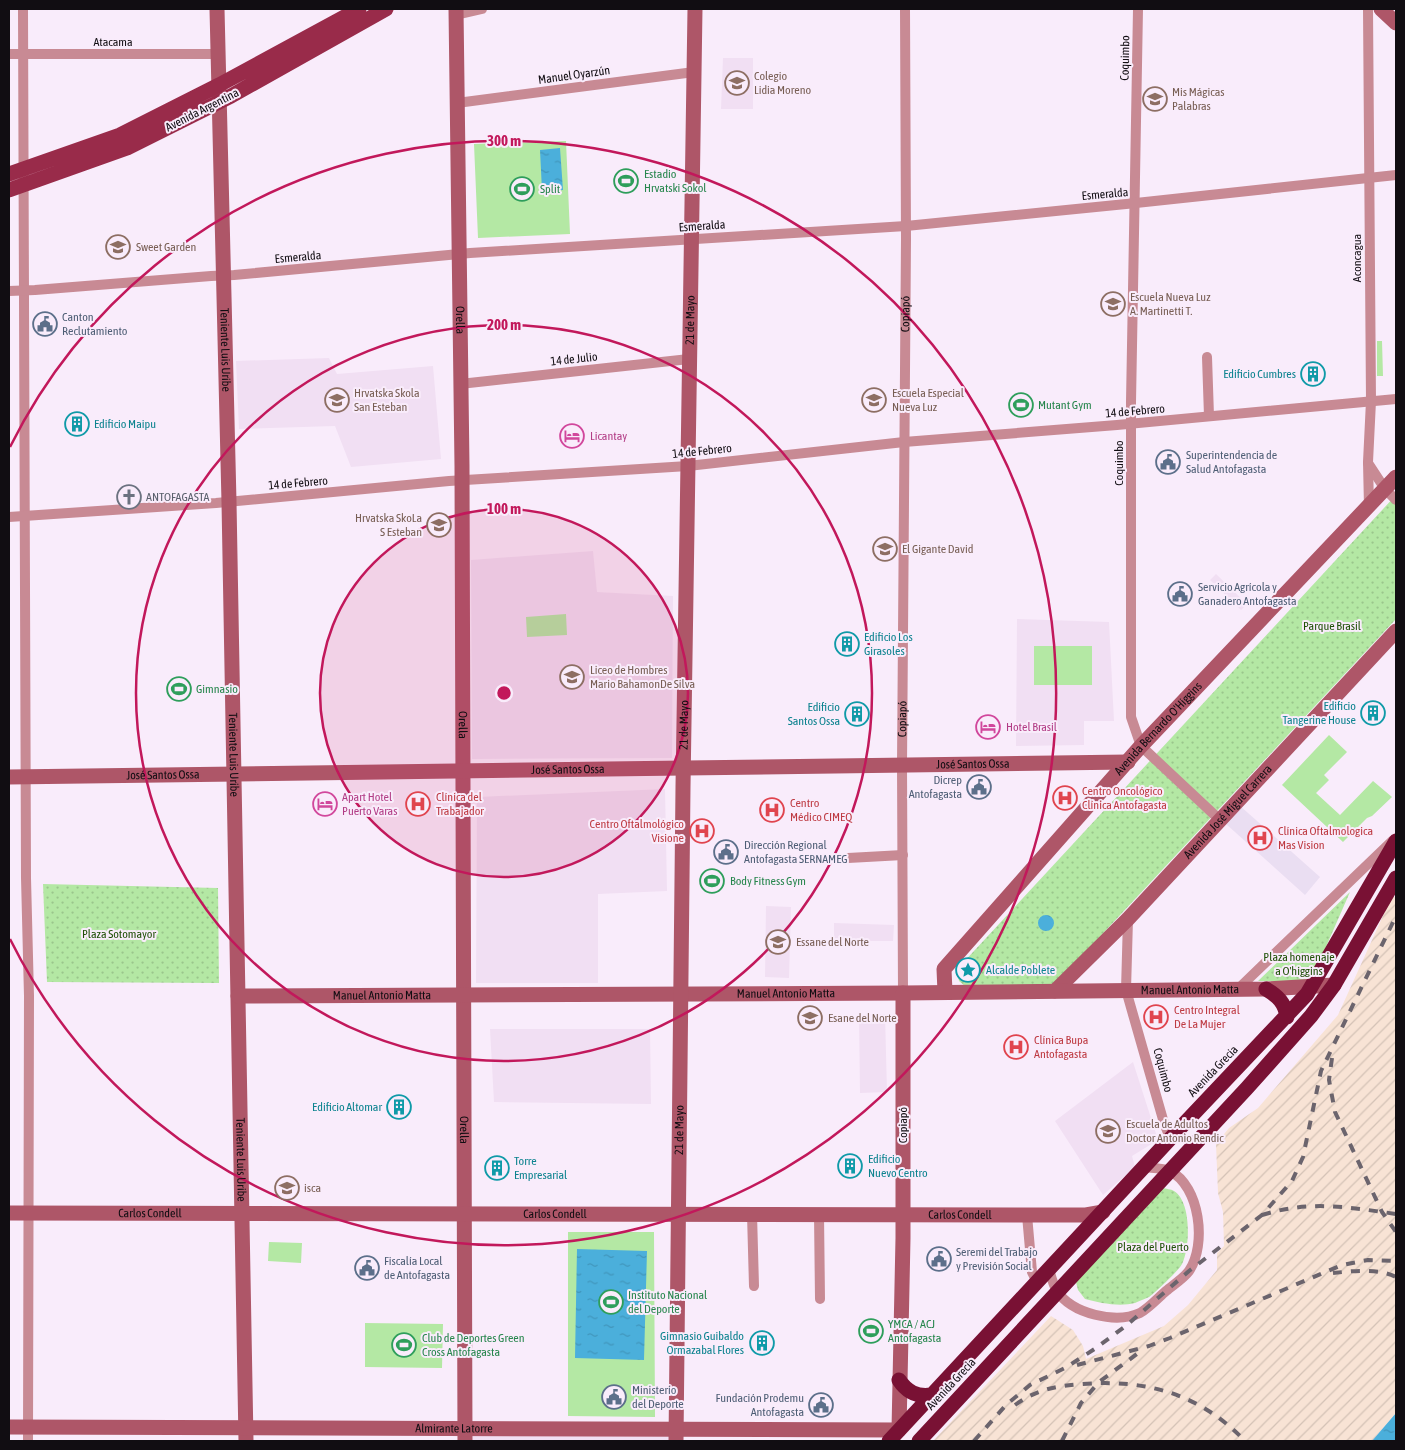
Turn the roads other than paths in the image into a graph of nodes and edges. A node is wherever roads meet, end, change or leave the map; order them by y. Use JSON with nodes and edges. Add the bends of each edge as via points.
{"nodes":[{"id":1,"x":23,"y":9,"type":"edge"},
{"id":2,"x":217,"y":9,"type":"edge"},
{"id":3,"x":359,"y":9,"type":"edge"},
{"id":4,"x":386,"y":9,"type":"edge"},
{"id":5,"x":482,"y":9,"type":"edge"},
{"id":6,"x":695,"y":9,"type":"edge"},
{"id":7,"x":905,"y":9,"type":"edge"},
{"id":8,"x":1138,"y":9,"type":"edge"},
{"id":9,"x":1368,"y":9,"type":"edge"},
{"id":10,"x":1381,"y":9,"type":"edge"},
{"id":11,"x":456,"y":12,"type":"edge"},
{"id":12,"x":1396,"y":23,"type":"edge"},
{"id":13,"x":9,"y":54,"type":"edge"},
{"id":14,"x":24,"y":54,"type":"junction"},
{"id":15,"x":218,"y":54,"type":"junction"},
{"id":16,"x":694,"y":72,"type":"junction"},
{"id":17,"x":219,"y":85,"type":"junction"},
{"id":18,"x":219,"y":102,"type":"junction"},
{"id":19,"x":457,"y":103,"type":"junction"},
{"id":20,"x":24,"y":168,"type":"junction"},
{"id":21,"x":9,"y":174,"type":"edge"},
{"id":22,"x":1396,"y":175,"type":"edge"},
{"id":23,"x":1368,"y":177,"type":"junction"},
{"id":24,"x":24,"y":185,"type":"junction"},
{"id":25,"x":9,"y":190,"type":"edge"},
{"id":26,"x":1136,"y":203,"type":"junction"},
{"id":27,"x":906,"y":226,"type":"junction"},
{"id":28,"x":691,"y":239,"type":"junction"},
{"id":29,"x":458,"y":255,"type":"junction"},
{"id":30,"x":224,"y":275,"type":"junction"},
{"id":31,"x":25,"y":290,"type":"junction"},
{"id":32,"x":9,"y":291,"type":"edge"},
{"id":33,"x":1208,"y":357,"type":"dead end"},
{"id":34,"x":689,"y":359,"type":"junction"},
{"id":35,"x":460,"y":384,"type":"junction"},
{"id":36,"x":1396,"y":399,"type":"edge"},
{"id":37,"x":1371,"y":402,"type":"junction"},
{"id":38,"x":1210,"y":416,"type":"junction"},
{"id":39,"x":1132,"y":424,"type":"junction"},
{"id":40,"x":904,"y":442,"type":"junction"},
{"id":41,"x":1368,"y":462,"type":"junction"},
{"id":42,"x":688,"y":466,"type":"junction"},
{"id":43,"x":1396,"y":477,"type":"edge"},
{"id":44,"x":462,"y":481,"type":"junction"},
{"id":45,"x":1385,"y":489,"type":"junction"},
{"id":46,"x":1396,"y":500,"type":"edge"},
{"id":47,"x":229,"y":502,"type":"junction"},
{"id":48,"x":1368,"y":507,"type":"junction"},
{"id":49,"x":26,"y":515,"type":"junction"},
{"id":50,"x":9,"y":517,"type":"edge"},
{"id":51,"x":1396,"y":631,"type":"edge"},
{"id":52,"x":1141,"y":746,"type":"junction"},
{"id":53,"x":1128,"y":762,"type":"junction"},
{"id":54,"x":902,"y":765,"type":"junction"},
{"id":55,"x":683,"y":768,"type":"junction"},
{"id":56,"x":462,"y":771,"type":"junction"},
{"id":57,"x":234,"y":774,"type":"junction"},
{"id":58,"x":9,"y":777,"type":"edge"},
{"id":59,"x":26,"y":777,"type":"junction"},
{"id":60,"x":1221,"y":821,"type":"junction"},
{"id":61,"x":1396,"y":836,"type":"edge"},
{"id":62,"x":1396,"y":841,"type":"edge"},
{"id":63,"x":903,"y":855,"type":"junction"},
{"id":64,"x":848,"y":858,"type":"dead end"},
{"id":65,"x":1396,"y":878,"type":"edge"},
{"id":66,"x":1128,"y":919,"type":"junction"},
{"id":67,"x":1334,"y":985,"type":"junction"},
{"id":68,"x":1312,"y":986,"type":"junction"},
{"id":69,"x":1239,"y":988,"type":"junction"},
{"id":70,"x":1266,"y":989,"type":"junction"},
{"id":71,"x":1126,"y":990,"type":"junction"},
{"id":72,"x":1055,"y":991,"type":"junction"},
{"id":73,"x":945,"y":992,"type":"junction"},
{"id":74,"x":903,"y":993,"type":"junction"},
{"id":75,"x":681,"y":994,"type":"junction"},
{"id":76,"x":464,"y":995,"type":"junction"},
{"id":77,"x":238,"y":996,"type":"junction"},
{"id":78,"x":1287,"y":1017,"type":"junction"},
{"id":79,"x":1170,"y":1138,"type":"junction"},
{"id":80,"x":1144,"y":1167,"type":"junction"},
{"id":81,"x":1169,"y":1171,"type":"junction"},
{"id":82,"x":1103,"y":1212,"type":"junction"},
{"id":83,"x":9,"y":1213,"type":"edge"},
{"id":84,"x":27,"y":1213,"type":"junction"},
{"id":85,"x":242,"y":1213,"type":"junction"},
{"id":86,"x":465,"y":1214,"type":"junction"},
{"id":87,"x":678,"y":1214,"type":"junction"},
{"id":88,"x":752,"y":1214,"type":"junction"},
{"id":89,"x":818,"y":1214,"type":"junction"},
{"id":90,"x":903,"y":1214,"type":"junction"},
{"id":91,"x":1027,"y":1215,"type":"junction"},
{"id":92,"x":1049,"y":1270,"type":"junction"},
{"id":93,"x":1037,"y":1282,"type":"junction"},
{"id":94,"x":754,"y":1286,"type":"dead end"},
{"id":95,"x":1057,"y":1291,"type":"junction"},
{"id":96,"x":820,"y":1299,"type":"dead end"},
{"id":97,"x":899,"y":1380,"type":"junction"},
{"id":98,"x":931,"y":1396,"type":"junction"},
{"id":99,"x":9,"y":1427,"type":"edge"},
{"id":100,"x":28,"y":1434,"type":"edge"},
{"id":101,"x":246,"y":1434,"type":"edge"},
{"id":102,"x":465,"y":1435,"type":"edge"},
{"id":103,"x":676,"y":1435,"type":"edge"},
{"id":104,"x":924,"y":1436,"type":"edge"},
{"id":105,"x":895,"y":1438,"type":"edge"}],
"edges":[{"from":1,"to":14,"type":"street"},
{"from":2,"to":15,"type":"street","name":"Teniente Luis Uribe"},
{"from":3,"to":17,"type":"main road","name":"Avenida Argentina"},
{"from":4,"to":18,"type":"main road","name":"Avenida Argentina"},
{"from":5,"to":11,"type":"street"},
{"from":6,"to":16,"type":"street","name":"21 de Mayo"},
{"from":7,"to":27,"type":"street","name":"Copiapó"},
{"from":8,"to":26,"type":"street","name":"Coquimbo"},
{"from":9,"to":23,"type":"street","name":"Aconcagua"},
{"from":10,"to":12,"type":"street"},
{"from":11,"to":19,"type":"street","name":"Orella"},
{"from":13,"to":14,"type":"street","name":"Atacama"},
{"from":14,"to":15,"type":"street","name":"Atacama"},
{"from":14,"to":20,"type":"street"},
{"from":15,"to":17,"type":"street","name":"Teniente Luis Uribe"},
{"from":16,"to":19,"type":"street","name":"Manuel Oyarzún"},
{"from":16,"to":28,"type":"street","name":"21 de Mayo"},
{"from":17,"to":18,"type":"street","name":"Teniente Luis Uribe"},
{"from":17,"to":20,"type":"main road","name":"Avenida Argentina","via":[[120,135]]},
{"from":18,"to":24,"type":"main road","name":"Avenida Argentina","via":[[127,148]]},
{"from":18,"to":30,"type":"street","name":"Teniente Luis Uribe"},
{"from":19,"to":29,"type":"street","name":"Orella"},
{"from":20,"to":21,"type":"main road","name":"Avenida Argentina"},
{"from":20,"to":24,"type":"street"},
{"from":22,"to":23,"type":"street","name":"Esmeralda"},
{"from":23,"to":26,"type":"street","name":"Esmeralda"},
{"from":23,"to":37,"type":"street","name":"Aconcagua"},
{"from":24,"to":25,"type":"main road","name":"Avenida Argentina"},
{"from":24,"to":31,"type":"street"},
{"from":26,"to":27,"type":"street","name":"Esmeralda"},
{"from":26,"to":39,"type":"street","name":"Coquimbo"},
{"from":27,"to":28,"type":"street","name":"Esmeralda"},
{"from":27,"to":40,"type":"street","name":"Copiapó"},
{"from":28,"to":29,"type":"street","name":"Esmeralda"},
{"from":28,"to":34,"type":"street","name":"21 de Mayo"},
{"from":29,"to":30,"type":"street","name":"Esmeralda"},
{"from":29,"to":35,"type":"street","name":"Orella"},
{"from":30,"to":31,"type":"street","name":"Esmeralda"},
{"from":30,"to":47,"type":"street","name":"Teniente Luis Uribe"},
{"from":31,"to":32,"type":"street","name":"Esmeralda"},
{"from":31,"to":49,"type":"street"},
{"from":33,"to":38,"type":"street"},
{"from":34,"to":35,"type":"street","name":"14 de Julio"},
{"from":34,"to":42,"type":"street","name":"21 de Mayo"},
{"from":35,"to":44,"type":"street","name":"Orella"},
{"from":36,"to":37,"type":"street","name":"14 de Febrero"},
{"from":37,"to":38,"type":"street","name":"14 de Febrero"},
{"from":37,"to":41,"type":"street","name":"Aconcagua"},
{"from":38,"to":39,"type":"street","name":"14 de Febrero"},
{"from":39,"to":40,"type":"street","name":"14 de Febrero"},
{"from":39,"to":52,"type":"street","name":"Coquimbo","via":[[1130,718]]},
{"from":40,"to":42,"type":"street","name":"14 de Febrero"},
{"from":40,"to":54,"type":"street","name":"Copiapó"},
{"from":41,"to":45,"type":"street"},
{"from":41,"to":48,"type":"street","name":"Aconcagua"},
{"from":42,"to":44,"type":"street","name":"14 de Febrero"},
{"from":42,"to":55,"type":"street","name":"21 de Mayo"},
{"from":43,"to":45,"type":"street","name":"Avenida Bernardo O'Higgins"},
{"from":44,"to":47,"type":"street","name":"14 de Febrero"},
{"from":44,"to":56,"type":"street","name":"Orella"},
{"from":45,"to":46,"type":"street"},
{"from":45,"to":48,"type":"street","name":"Avenida Bernardo O'Higgins"},
{"from":47,"to":49,"type":"street","name":"14 de Febrero"},
{"from":47,"to":57,"type":"street","name":"Teniente Luis Uribe"},
{"from":48,"to":52,"type":"street","name":"Avenida Bernardo O'Higgins"},
{"from":49,"to":50,"type":"street","name":"14 de Febrero"},
{"from":49,"to":59,"type":"street"},
{"from":51,"to":60,"type":"street","name":"Avenida José Miguel Carrera"},
{"from":52,"to":53,"type":"street","name":"Avenida Bernardo O'Higgins"},
{"from":52,"to":60,"type":"street","name":"Coquimbo"},
{"from":53,"to":54,"type":"street","name":"José Santos Ossa"},
{"from":53,"to":73,"type":"street","name":"Avenida Bernardo O'Higgins","via":[[944,969]]},
{"from":54,"to":55,"type":"street","name":"José Santos Ossa"},
{"from":54,"to":63,"type":"street","name":"Copiapó"},
{"from":55,"to":56,"type":"street","name":"José Santos Ossa"},
{"from":55,"to":75,"type":"street","name":"21 de Mayo"},
{"from":56,"to":57,"type":"street","name":"José Santos Ossa"},
{"from":56,"to":76,"type":"street","name":"Orella"},
{"from":57,"to":59,"type":"street","name":"José Santos Ossa"},
{"from":57,"to":77,"type":"street","name":"Teniente Luis Uribe"},
{"from":58,"to":59,"type":"street","name":"José Santos Ossa"},
{"from":59,"to":84,"type":"street"},
{"from":60,"to":66,"type":"street","name":"Avenida José Miguel Carrera"},
{"from":61,"to":69,"type":"street"},
{"from":62,"to":68,"type":"highway","name":"Avenida Grecia"},
{"from":63,"to":64,"type":"street"},
{"from":63,"to":74,"type":"street","name":"Copiapó"},
{"from":65,"to":67,"type":"highway","name":"Avenida Grecia"},
{"from":66,"to":71,"type":"street","name":"Coquimbo"},
{"from":66,"to":72,"type":"street","name":"Avenida José Miguel Carrera"},
{"from":67,"to":68,"type":"street","name":"Manuel Antonio Matta"},
{"from":67,"to":81,"type":"highway","name":"Avenida Grecia","via":[[1312,1016]]},
{"from":68,"to":70,"type":"street","name":"Manuel Antonio Matta"},
{"from":68,"to":78,"type":"highway","name":"Avenida Grecia"},
{"from":69,"to":70,"type":"street","name":"Manuel Antonio Matta"},
{"from":69,"to":71,"type":"street","name":"Manuel Antonio Matta"},
{"from":70,"to":78,"type":"highway","via":[[1280,1000]]},
{"from":71,"to":72,"type":"street","name":"Manuel Antonio Matta"},
{"from":71,"to":79,"type":"street","name":"Coquimbo"},
{"from":72,"to":73,"type":"street","name":"Manuel Antonio Matta"},
{"from":73,"to":74,"type":"street","name":"Manuel Antonio Matta"},
{"from":74,"to":75,"type":"street","name":"Manuel Antonio Matta"},
{"from":74,"to":90,"type":"street","name":"Copiapó"},
{"from":75,"to":76,"type":"street","name":"Manuel Antonio Matta"},
{"from":75,"to":87,"type":"street","name":"21 de Mayo"},
{"from":76,"to":77,"type":"street","name":"Manuel Antonio Matta"},
{"from":76,"to":86,"type":"street","name":"Orella"},
{"from":77,"to":85,"type":"street","name":"Teniente Luis Uribe"},
{"from":78,"to":79,"type":"highway","name":"Avenida Grecia"},
{"from":79,"to":80,"type":"highway","name":"Avenida Grecia"},
{"from":80,"to":81,"type":"street"},
{"from":80,"to":82,"type":"highway","name":"Avenida Grecia"},
{"from":81,"to":95,"type":"highway","name":"Avenida Grecia"},
{"from":81,"to":95,"type":"street","via":[[1179,1177],[1187,1188],[1197,1214],[1198,1245],[1189,1271],[1142,1312],[1129,1316],[1085,1312]]},
{"from":82,"to":91,"type":"street","name":"Carlos Condell"},
{"from":82,"to":92,"type":"highway","name":"Avenida Grecia"},
{"from":83,"to":84,"type":"street","name":"Carlos Condell"},
{"from":84,"to":85,"type":"street","name":"Carlos Condell"},
{"from":84,"to":100,"type":"street"},
{"from":85,"to":86,"type":"street","name":"Carlos Condell"},
{"from":85,"to":101,"type":"street","name":"Teniente Luis Uribe"},
{"from":86,"to":87,"type":"street","name":"Carlos Condell"},
{"from":86,"to":102,"type":"street","name":"Orella"},
{"from":87,"to":88,"type":"street","name":"Carlos Condell"},
{"from":87,"to":103,"type":"street","name":"21 de Mayo"},
{"from":88,"to":89,"type":"street","name":"Carlos Condell"},
{"from":88,"to":94,"type":"street"},
{"from":89,"to":90,"type":"street","name":"Carlos Condell"},
{"from":89,"to":96,"type":"street"},
{"from":90,"to":91,"type":"street","name":"Carlos Condell"},
{"from":90,"to":97,"type":"street","name":"Copiapó"},
{"from":91,"to":93,"type":"street","via":[[1032,1272]]},
{"from":92,"to":93,"type":"highway","name":"Avenida Grecia"},
{"from":92,"to":95,"type":"street"},
{"from":93,"to":98,"type":"highway","name":"Avenida Grecia"},
{"from":95,"to":104,"type":"highway","name":"Avenida Grecia"},
{"from":97,"to":98,"type":"highway","via":[[911,1392]]},
{"from":97,"to":105,"type":"street","name":"Copiapó"},
{"from":98,"to":105,"type":"highway","name":"Avenida Grecia"},
{"from":99,"to":100,"type":"street","name":"Almirante Latorre"},
{"from":100,"to":101,"type":"street","name":"Almirante Latorre"},
{"from":101,"to":102,"type":"street","name":"Almirante Latorre"},
{"from":102,"to":103,"type":"street","name":"Almirante Latorre"},
{"from":103,"to":105,"type":"street","name":"Almirante Latorre"},
{"from":104,"to":105,"type":"highway","via":[[908,1434]]}]}
